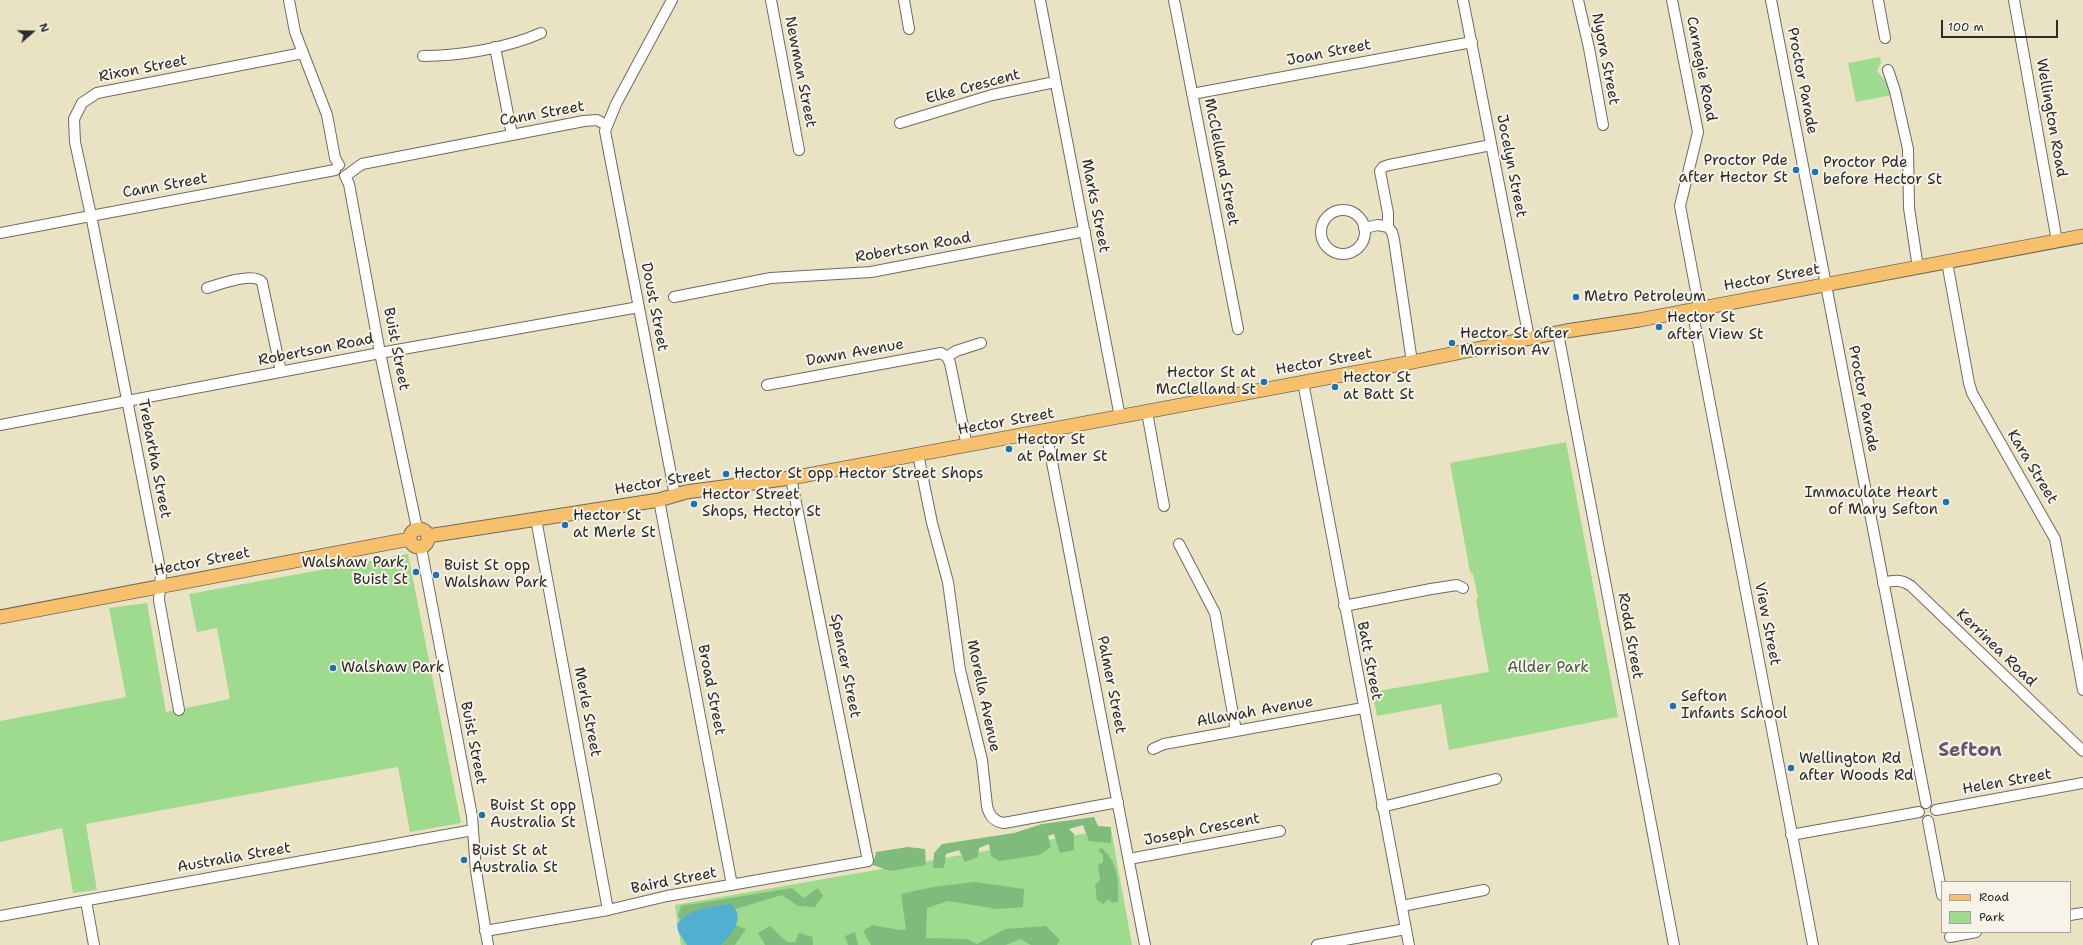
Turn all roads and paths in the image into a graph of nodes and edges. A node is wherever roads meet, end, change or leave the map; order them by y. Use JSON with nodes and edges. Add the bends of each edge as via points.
{"nodes":[{"id":1,"x":289,"y":0,"type":"edge"},
{"id":2,"x":672,"y":0,"type":"edge"},
{"id":3,"x":771,"y":0,"type":"edge"},
{"id":4,"x":904,"y":0,"type":"edge"},
{"id":5,"x":1040,"y":0,"type":"edge"},
{"id":6,"x":1174,"y":0,"type":"edge"},
{"id":7,"x":1463,"y":0,"type":"edge"},
{"id":8,"x":1578,"y":0,"type":"edge"},
{"id":9,"x":1672,"y":0,"type":"edge"},
{"id":10,"x":1772,"y":0,"type":"edge"},
{"id":11,"x":1878,"y":0,"type":"edge"},
{"id":12,"x":2014,"y":0,"type":"edge"},
{"id":13,"x":910,"y":29,"type":"dead end"},
{"id":14,"x":541,"y":33,"type":"dead end"},
{"id":15,"x":1885,"y":38,"type":"dead end"},
{"id":16,"x":1472,"y":42,"type":"junction"},
{"id":17,"x":495,"y":47,"type":"junction"},
{"id":18,"x":303,"y":53,"type":"junction"},
{"id":19,"x":423,"y":56,"type":"dead end"},
{"id":20,"x":1888,"y":70,"type":"dead end"},
{"id":21,"x":1055,"y":82,"type":"junction"},
{"id":22,"x":1192,"y":94,"type":"junction"},
{"id":23,"x":900,"y":123,"type":"dead end"},
{"id":24,"x":606,"y":125,"type":"junction"},
{"id":25,"x":1603,"y":125,"type":"dead end"},
{"id":26,"x":512,"y":135,"type":"junction"},
{"id":27,"x":1491,"y":145,"type":"junction"},
{"id":28,"x":800,"y":150,"type":"dead end"},
{"id":29,"x":337,"y":167,"type":"junction"},
{"id":30,"x":346,"y":175,"type":"junction"},
{"id":31,"x":91,"y":215,"type":"junction"},
{"id":32,"x":1388,"y":227,"type":"junction"},
{"id":33,"x":1364,"y":228,"type":"junction"},
{"id":34,"x":1085,"y":232,"type":"junction"},
{"id":35,"x":0,"y":233,"type":"edge"},
{"id":36,"x":2083,"y":236,"type":"edge"},
{"id":37,"x":2057,"y":241,"type":"junction"},
{"id":38,"x":1947,"y":262,"type":"junction"},
{"id":39,"x":1918,"y":268,"type":"junction"},
{"id":40,"x":1826,"y":285,"type":"junction"},
{"id":41,"x":207,"y":288,"type":"dead end"},
{"id":42,"x":674,"y":297,"type":"dead end"},
{"id":43,"x":639,"y":307,"type":"junction"},
{"id":44,"x":1695,"y":308,"type":"junction"},
{"id":45,"x":1238,"y":329,"type":"dead end"},
{"id":46,"x":1558,"y":333,"type":"junction"},
{"id":47,"x":1529,"y":338,"type":"junction"},
{"id":48,"x":981,"y":343,"type":"dead end"},
{"id":49,"x":380,"y":353,"type":"junction"},
{"id":50,"x":947,"y":357,"type":"junction"},
{"id":51,"x":1412,"y":362,"type":"junction"},
{"id":52,"x":281,"y":372,"type":"junction"},
{"id":53,"x":1303,"y":382,"type":"junction"},
{"id":54,"x":767,"y":385,"type":"dead end"},
{"id":55,"x":128,"y":401,"type":"junction"},
{"id":56,"x":1147,"y":412,"type":"junction"},
{"id":57,"x":1120,"y":417,"type":"junction"},
{"id":58,"x":0,"y":425,"type":"edge"},
{"id":59,"x":1046,"y":431,"type":"junction"},
{"id":60,"x":967,"y":446,"type":"junction"},
{"id":61,"x":918,"y":454,"type":"junction"},
{"id":62,"x":791,"y":478,"type":"junction"},
{"id":63,"x":675,"y":495,"type":"junction"},
{"id":64,"x":659,"y":500,"type":"junction"},
{"id":65,"x":1164,"y":506,"type":"dead end"},
{"id":66,"x":536,"y":519,"type":"junction"},
{"id":67,"x":413,"y":534,"type":"junction"},
{"id":68,"x":425,"y":541,"type":"junction"},
{"id":69,"x":1179,"y":544,"type":"dead end"},
{"id":70,"x":1883,"y":582,"type":"junction"},
{"id":71,"x":160,"y":587,"type":"junction"},
{"id":72,"x":1463,"y":588,"type":"dead end"},
{"id":73,"x":1344,"y":606,"type":"junction"},
{"id":74,"x":0,"y":617,"type":"edge"},
{"id":75,"x":2083,"y":690,"type":"edge"},
{"id":76,"x":1363,"y":708,"type":"junction"},
{"id":77,"x":180,"y":710,"type":"dead end"},
{"id":78,"x":1236,"y":731,"type":"junction"},
{"id":79,"x":1153,"y":749,"type":"dead end"},
{"id":80,"x":2083,"y":751,"type":"edge"},
{"id":81,"x":1496,"y":779,"type":"dead end"},
{"id":82,"x":2083,"y":783,"type":"edge"},
{"id":83,"x":1118,"y":802,"type":"junction"},
{"id":84,"x":1926,"y":803,"type":"junction"},
{"id":85,"x":1382,"y":807,"type":"junction"},
{"id":86,"x":1936,"y":810,"type":"junction"},
{"id":87,"x":1918,"y":812,"type":"junction"},
{"id":88,"x":1928,"y":821,"type":"junction"},
{"id":89,"x":473,"y":830,"type":"junction"},
{"id":90,"x":1280,"y":831,"type":"dead end"},
{"id":91,"x":1791,"y":835,"type":"junction"},
{"id":92,"x":1130,"y":859,"type":"junction"},
{"id":93,"x":868,"y":861,"type":"joint"},
{"id":94,"x":732,"y":885,"type":"junction"},
{"id":95,"x":1484,"y":890,"type":"dead end"},
{"id":96,"x":1941,"y":890,"type":"edge"},
{"id":97,"x":86,"y":901,"type":"junction"},
{"id":98,"x":1402,"y":906,"type":"junction"},
{"id":99,"x":608,"y":910,"type":"junction"},
{"id":100,"x":2083,"y":913,"type":"edge"},
{"id":101,"x":2071,"y":915,"type":"edge"},
{"id":102,"x":0,"y":916,"type":"edge"},
{"id":103,"x":1406,"y":929,"type":"junction"},
{"id":104,"x":485,"y":931,"type":"junction"},
{"id":105,"x":1972,"y":933,"type":"edge"},
{"id":106,"x":1950,"y":938,"type":"edge"},
{"id":107,"x":94,"y":945,"type":"edge"},
{"id":108,"x":488,"y":945,"type":"edge"},
{"id":109,"x":1145,"y":945,"type":"edge"},
{"id":110,"x":1317,"y":945,"type":"edge"},
{"id":111,"x":1408,"y":945,"type":"edge"},
{"id":112,"x":1674,"y":945,"type":"edge"},
{"id":113,"x":1812,"y":945,"type":"edge"}],
"edges":[{"from":1,"to":18,"type":"street","via":[[295,32]]},
{"from":2,"to":24,"type":"street","name":"Cann Street"},
{"from":3,"to":28,"type":"street","name":"Newman Street"},
{"from":4,"to":13,"type":"street"},
{"from":5,"to":21,"type":"street","name":"Marks Street"},
{"from":6,"to":22,"type":"street","name":"McClelland Street"},
{"from":7,"to":16,"type":"street","name":"Jocelyn Street"},
{"from":8,"to":25,"type":"street","name":"Nyora Street"},
{"from":9,"to":44,"type":"street","name":"Carnegie Road","via":[[1698,132],[1680,206]]},
{"from":10,"to":40,"type":"street","name":"Proctor Parade"},
{"from":11,"to":15,"type":"street"},
{"from":12,"to":37,"type":"street","name":"Wellington Road"},
{"from":14,"to":17,"type":"street","via":[[524,41]]},
{"from":16,"to":22,"type":"street","name":"Joan Street"},
{"from":16,"to":27,"type":"street","name":"Jocelyn Street"},
{"from":17,"to":19,"type":"street","via":[[442,56]]},
{"from":17,"to":26,"type":"street"},
{"from":18,"to":29,"type":"street","via":[[322,99]]},
{"from":18,"to":31,"type":"street","name":"Rixon Street","via":[[97,93],[82,103],[74,119],[75,142]]},
{"from":20,"to":39,"type":"street","via":[[1908,149],[1909,208]]},
{"from":21,"to":23,"type":"street","name":"Elke Crescent","via":[[992,95]]},
{"from":21,"to":34,"type":"street","name":"Marks Street"},
{"from":22,"to":45,"type":"street","name":"McClelland Street"},
{"from":24,"to":26,"type":"street","name":"Cann Street","via":[[597,120],[584,121]]},
{"from":24,"to":43,"type":"street","name":"Doust Street","via":[[606,142]]},
{"from":26,"to":30,"type":"street","name":"Cann Street","via":[[362,164]]},
{"from":27,"to":32,"type":"street","via":[[1383,167],[1380,174]]},
{"from":27,"to":47,"type":"street","name":"Jocelyn Street"},
{"from":29,"to":30,"type":"street","via":[[340,177]]},
{"from":29,"to":31,"type":"street","name":"Cann Street"},
{"from":30,"to":49,"type":"street","name":"Buist Street"},
{"from":31,"to":35,"type":"street","name":"Cann Street"},
{"from":31,"to":55,"type":"street","name":"Trebartha Street"},
{"from":32,"to":33,"type":"street"},
{"from":32,"to":51,"type":"street","via":[[1394,240]]},
{"from":33,"to":33,"type":"street","via":[[1362,242],[1356,249],[1347,253],[1329,248],[1322,236],[1322,226],[1326,217],[1339,210],[1357,215]]},
{"from":34,"to":42,"type":"street","name":"Robertson Road","via":[[871,272],[771,278]]},
{"from":34,"to":57,"type":"street","name":"Marks Street"},
{"from":36,"to":37,"type":"main road","name":"Hector Street"},
{"from":37,"to":38,"type":"main road","name":"Hector Street"},
{"from":38,"to":39,"type":"main road","name":"Hector Street"},
{"from":38,"to":75,"type":"street","name":"Kara Street","via":[[1972,393],[2055,539]]},
{"from":39,"to":40,"type":"main road","name":"Hector Street"},
{"from":40,"to":44,"type":"main road","name":"Hector Street"},
{"from":40,"to":70,"type":"street","name":"Proctor Parade"},
{"from":41,"to":52,"type":"street","via":[[253,277],[262,282]]},
{"from":43,"to":49,"type":"street","name":"Robertson Road"},
{"from":43,"to":63,"type":"street","name":"Doust Street"},
{"from":44,"to":46,"type":"main road","name":"Hector Street"},
{"from":44,"to":91,"type":"street","name":"View Street"},
{"from":46,"to":47,"type":"main road","name":"Hector Street"},
{"from":46,"to":112,"type":"street","name":"Rodd Street"},
{"from":47,"to":51,"type":"main road","name":"Hector Street"},
{"from":48,"to":50,"type":"street","via":[[956,351]]},
{"from":49,"to":52,"type":"street","name":"Robertson Road"},
{"from":49,"to":67,"type":"street","name":"Buist Street"},
{"from":50,"to":54,"type":"street","name":"Dawn Avenue","via":[[936,353]]},
{"from":50,"to":60,"type":"street"},
{"from":51,"to":53,"type":"main road","name":"Hector Street"},
{"from":52,"to":55,"type":"street","name":"Robertson Road"},
{"from":53,"to":56,"type":"main road","name":"Hector Street"},
{"from":53,"to":73,"type":"street","name":"Batt Street"},
{"from":55,"to":58,"type":"street","name":"Robertson Road"},
{"from":55,"to":71,"type":"street","name":"Trebartha Street","via":[[161,574]]},
{"from":56,"to":57,"type":"main road","name":"Hector Street"},
{"from":56,"to":65,"type":"street"},
{"from":57,"to":59,"type":"main road","name":"Hector Street"},
{"from":59,"to":60,"type":"main road","name":"Hector Street"},
{"from":59,"to":83,"type":"street","name":"Palmer Street"},
{"from":60,"to":61,"type":"main road","name":"Hector Street"},
{"from":61,"to":62,"type":"main road","name":"Hector Street"},
{"from":61,"to":83,"type":"street","name":"Morella Avenue","via":[[932,523],[948,582],[960,670],[979,746],[990,815],[1004,823]]},
{"from":62,"to":63,"type":"main road","name":"Hector Street"},
{"from":62,"to":93,"type":"street","name":"Spencer Street"},
{"from":63,"to":64,"type":"main road","name":"Hector Street"},
{"from":64,"to":66,"type":"main road","name":"Hector Street"},
{"from":64,"to":94,"type":"street","name":"Broad Street"},
{"from":66,"to":68,"type":"main road","name":"Hector Street"},
{"from":66,"to":99,"type":"street","name":"Merle Street"},
{"from":67,"to":68,"type":"main road","via":[[425,531]]},
{"from":67,"to":71,"type":"main road","name":"Hector Street"},
{"from":68,"to":89,"type":"street","name":"Buist Street"},
{"from":69,"to":78,"type":"street","via":[[1215,613]]},
{"from":70,"to":80,"type":"street","name":"Kerrinea Road","via":[[1903,581],[1911,586]]},
{"from":70,"to":84,"type":"street","name":"Proctor Parade"},
{"from":71,"to":74,"type":"main road","name":"Hector Street"},
{"from":71,"to":77,"type":"street","name":"Trebartha Street","via":[[159,600]]},
{"from":72,"to":73,"type":"street","via":[[1457,585]]},
{"from":73,"to":76,"type":"street","name":"Batt Street"},
{"from":76,"to":78,"type":"street","name":"Allawah Avenue"},
{"from":76,"to":85,"type":"street","name":"Batt Street"},
{"from":78,"to":79,"type":"street","name":"Allawah Avenue","via":[[1164,744]]},
{"from":81,"to":85,"type":"street"},
{"from":82,"to":86,"type":"street","name":"Helen Street"},
{"from":83,"to":92,"type":"street","name":"Palmer Street"},
{"from":84,"to":86,"type":"street","via":[[1932,804]]},
{"from":84,"to":87,"type":"street","via":[[1921,805]]},
{"from":85,"to":98,"type":"street","name":"Batt Street"},
{"from":86,"to":88,"type":"street","via":[[1935,816]]},
{"from":87,"to":88,"type":"street","via":[[1922,819]]},
{"from":87,"to":91,"type":"street"},
{"from":88,"to":96,"type":"street"},
{"from":89,"to":97,"type":"street","name":"Australia Street"},
{"from":89,"to":104,"type":"street","name":"Buist Street"},
{"from":90,"to":92,"type":"street","name":"Joseph Crescent"},
{"from":91,"to":113,"type":"street","name":"View Street"},
{"from":92,"to":109,"type":"street","name":"Palmer Street"},
{"from":93,"to":94,"type":"street","name":"Baird Street"},
{"from":94,"to":99,"type":"street","name":"Baird Street","via":[[667,896]]},
{"from":95,"to":98,"type":"street"},
{"from":97,"to":102,"type":"street","name":"Australia Street"},
{"from":97,"to":107,"type":"street"},
{"from":98,"to":103,"type":"street","name":"Batt Street"},
{"from":99,"to":104,"type":"street","name":"Baird Street"},
{"from":100,"to":101,"type":"street"},
{"from":103,"to":110,"type":"street"},
{"from":103,"to":111,"type":"street","name":"Batt Street"},
{"from":104,"to":108,"type":"street","name":"Buist Street"},
{"from":105,"to":106,"type":"street"}]}
